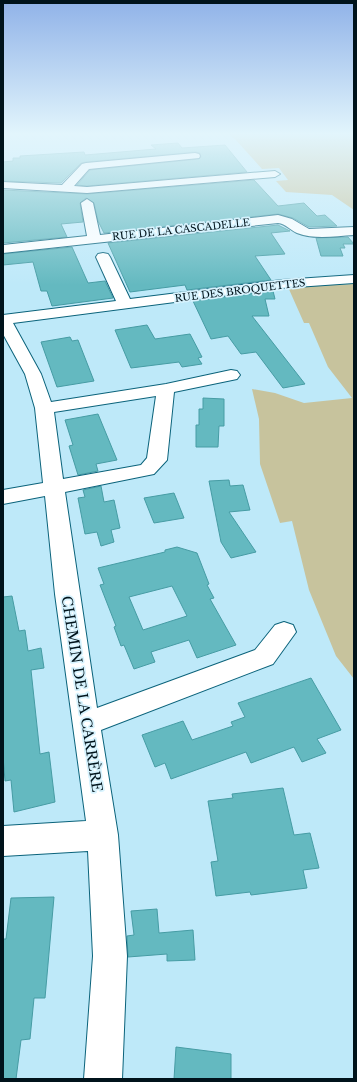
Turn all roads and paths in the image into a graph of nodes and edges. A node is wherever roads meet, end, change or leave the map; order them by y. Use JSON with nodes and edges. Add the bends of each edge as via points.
{"nodes":[{"id":1,"x":69,"y":183,"type":"edge"},
{"id":2,"x":163,"y":183,"type":"edge"},
{"id":3,"x":3,"y":185,"type":"edge"},
{"id":4,"x":64,"y":189,"type":"junction"},
{"id":5,"x":88,"y":203,"type":"dead end"},
{"id":6,"x":354,"y":232,"type":"edge"},
{"id":7,"x":94,"y":239,"type":"junction"},
{"id":8,"x":3,"y":249,"type":"edge"},
{"id":9,"x":103,"y":257,"type":"dead end"},
{"id":10,"x":354,"y":279,"type":"edge"},
{"id":11,"x":125,"y":304,"type":"junction"},
{"id":12,"x":3,"y":320,"type":"edge"},
{"id":13,"x":231,"y":375,"type":"dead end"},
{"id":14,"x":166,"y":389,"type":"junction"},
{"id":15,"x":44,"y":408,"type":"junction"},
{"id":16,"x":54,"y":488,"type":"junction"},
{"id":17,"x":3,"y":497,"type":"edge"},
{"id":18,"x":284,"y":632,"type":"dead end"},
{"id":19,"x":86,"y":724,"type":"junction"},
{"id":20,"x":103,"y":835,"type":"junction"},
{"id":21,"x":3,"y":842,"type":"edge"},
{"id":22,"x":103,"y":1079,"type":"edge"}],
"edges":[{"from":1,"to":4,"type":"street"},
{"from":2,"to":4,"type":"street","via":[[87,190]]},
{"from":3,"to":4,"type":"street"},
{"from":5,"to":7,"type":"street"},
{"from":6,"to":7,"type":"street","name":"RUE DE LA CASCADELLE","via":[[301,231],[290,220],[278,218]]},
{"from":7,"to":8,"type":"street","name":"RUE DE LA CASCADELLE"},
{"from":9,"to":11,"type":"street"},
{"from":10,"to":11,"type":"street","name":"RUE DES BROQUETTES","via":[[282,284]]},
{"from":11,"to":12,"type":"street","name":"RUE DES BROQUETTES"},
{"from":12,"to":15,"type":"street","name":"CHEMIN DE LA CARRÈRE","via":[[34,374]]},
{"from":13,"to":14,"type":"street"},
{"from":14,"to":15,"type":"street"},
{"from":14,"to":16,"type":"street","via":[[157,460],[147,470]]},
{"from":15,"to":16,"type":"street","name":"CHEMIN DE LA CARRÈRE"},
{"from":16,"to":17,"type":"street"},
{"from":16,"to":19,"type":"street","name":"CHEMIN DE LA CARRÈRE"},
{"from":18,"to":19,"type":"street","via":[[264,657]]},
{"from":19,"to":20,"type":"street","name":"CHEMIN DE LA CARRÈRE"},
{"from":20,"to":21,"type":"street"},
{"from":20,"to":22,"type":"street","name":"CHEMIN DE LA CARRÈRE","via":[[110,956]]}]}
